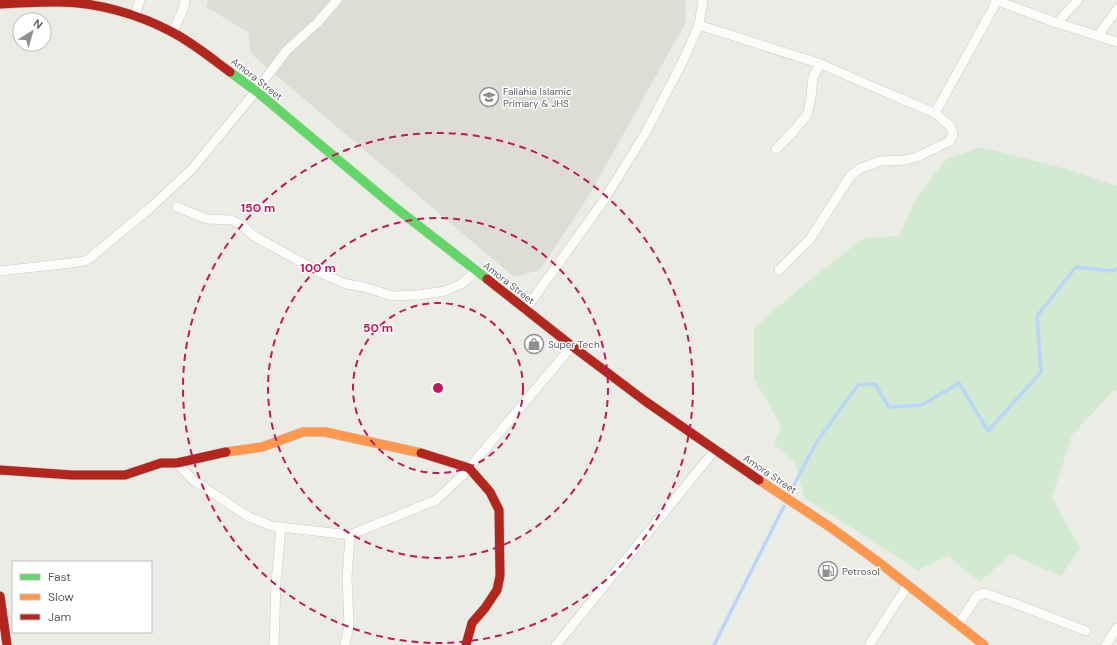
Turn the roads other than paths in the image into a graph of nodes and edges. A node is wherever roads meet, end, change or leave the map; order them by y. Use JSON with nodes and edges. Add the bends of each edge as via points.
{"nodes":[{"id":1,"x":140,"y":0,"type":"edge"},
{"id":2,"x":186,"y":0,"type":"edge"},
{"id":3,"x":337,"y":0,"type":"edge"},
{"id":4,"x":703,"y":0,"type":"edge"},
{"id":5,"x":996,"y":0,"type":"edge"},
{"id":6,"x":1078,"y":0,"type":"edge"},
{"id":7,"x":59,"y":1,"type":"edge"},
{"id":8,"x":0,"y":4,"type":"edge"},
{"id":9,"x":1117,"y":9,"type":"edge"},
{"id":10,"x":135,"y":16,"type":"junction"},
{"id":11,"x":1056,"y":23,"type":"junction"},
{"id":12,"x":699,"y":25,"type":"junction"},
{"id":13,"x":173,"y":32,"type":"junction"},
{"id":14,"x":1098,"y":36,"type":"junction"},
{"id":15,"x":1117,"y":42,"type":"edge"},
{"id":16,"x":822,"y":64,"type":"junction"},
{"id":17,"x":256,"y":91,"type":"junction"},
{"id":18,"x":935,"y":113,"type":"junction"},
{"id":19,"x":776,"y":149,"type":"dead end"},
{"id":20,"x":177,"y":207,"type":"dead end"},
{"id":21,"x":780,"y":270,"type":"dead end"},
{"id":22,"x":0,"y":271,"type":"edge"},
{"id":23,"x":476,"y":271,"type":"junction"},
{"id":24,"x":525,"y":310,"type":"junction"},
{"id":25,"x":572,"y":346,"type":"junction"},
{"id":26,"x":715,"y":450,"type":"junction"},
{"id":27,"x":177,"y":463,"type":"junction"},
{"id":28,"x":469,"y":468,"type":"junction"},
{"id":29,"x":0,"y":470,"type":"edge"},
{"id":30,"x":281,"y":527,"type":"junction"},
{"id":31,"x":350,"y":535,"type":"junction"},
{"id":32,"x":908,"y":585,"type":"junction"},
{"id":33,"x":0,"y":596,"type":"edge"},
{"id":34,"x":958,"y":625,"type":"junction"},
{"id":35,"x":1117,"y":628,"type":"edge"},
{"id":36,"x":1086,"y":631,"type":"dead end"},
{"id":37,"x":7,"y":645,"type":"edge"},
{"id":38,"x":274,"y":645,"type":"edge"},
{"id":39,"x":345,"y":645,"type":"edge"},
{"id":40,"x":466,"y":645,"type":"edge"},
{"id":41,"x":556,"y":645,"type":"edge"},
{"id":42,"x":869,"y":645,"type":"edge"},
{"id":43,"x":984,"y":645,"type":"edge"},
{"id":44,"x":1106,"y":645,"type":"edge"}],
"edges":[{"from":1,"to":10,"type":"street"},
{"from":2,"to":13,"type":"street"},
{"from":3,"to":17,"type":"street","via":[[317,23],[287,50]]},
{"from":4,"to":12,"type":"street"},
{"from":5,"to":11,"type":"street"},
{"from":5,"to":18,"type":"street"},
{"from":6,"to":11,"type":"street"},
{"from":7,"to":8,"type":"main road","name":"Amora Street"},
{"from":7,"to":10,"type":"main road","name":"Amora Street","via":[[121,11]]},
{"from":9,"to":14,"type":"street"},
{"from":10,"to":13,"type":"main road","name":"Amora Street"},
{"from":11,"to":14,"type":"street"},
{"from":12,"to":16,"type":"street"},
{"from":12,"to":24,"type":"street","via":[[642,138],[604,200]]},
{"from":13,"to":17,"type":"main road","name":"Amora Street"},
{"from":14,"to":15,"type":"street"},
{"from":16,"to":18,"type":"street"},
{"from":16,"to":19,"type":"street","via":[[813,76],[806,115],[792,134]]},
{"from":17,"to":22,"type":"street","via":[[192,169],[90,258],[85,261]]},
{"from":17,"to":23,"type":"main road","name":"Amora Street","via":[[392,205]]},
{"from":18,"to":21,"type":"street","via":[[951,127],[953,134],[950,141],[917,157],[881,161],[861,168],[851,175],[810,239]]},
{"from":20,"to":23,"type":"street","via":[[207,219],[231,220],[254,236],[321,273],[346,284],[392,296],[446,291],[461,284]]},
{"from":23,"to":24,"type":"main road","name":"Amora Street"},
{"from":24,"to":25,"type":"main road","name":"Amora Street"},
{"from":25,"to":26,"type":"main road","name":"Amora Street"},
{"from":25,"to":28,"type":"street"},
{"from":26,"to":32,"type":"main road","name":"Amora Street","via":[[830,527]]},
{"from":26,"to":41,"type":"street"},
{"from":27,"to":28,"type":"main road","via":[[262,448],[303,432],[325,432],[427,454]]},
{"from":27,"to":29,"type":"main road","via":[[161,463],[125,475],[72,475]]},
{"from":27,"to":30,"type":"street","via":[[193,480],[249,517]]},
{"from":28,"to":31,"type":"street","via":[[436,500]]},
{"from":28,"to":40,"type":"main road","via":[[490,492],[499,510],[500,576],[497,590],[472,624]]},
{"from":30,"to":31,"type":"street"},
{"from":30,"to":38,"type":"street"},
{"from":31,"to":39,"type":"street","via":[[347,577],[349,625]]},
{"from":32,"to":34,"type":"main road","name":"Amora Street"},
{"from":32,"to":42,"type":"street"},
{"from":33,"to":37,"type":"main road"},
{"from":34,"to":36,"type":"street","via":[[977,596],[984,593]]},
{"from":34,"to":43,"type":"main road","name":"Amora Street"},
{"from":35,"to":44,"type":"street"}]}
